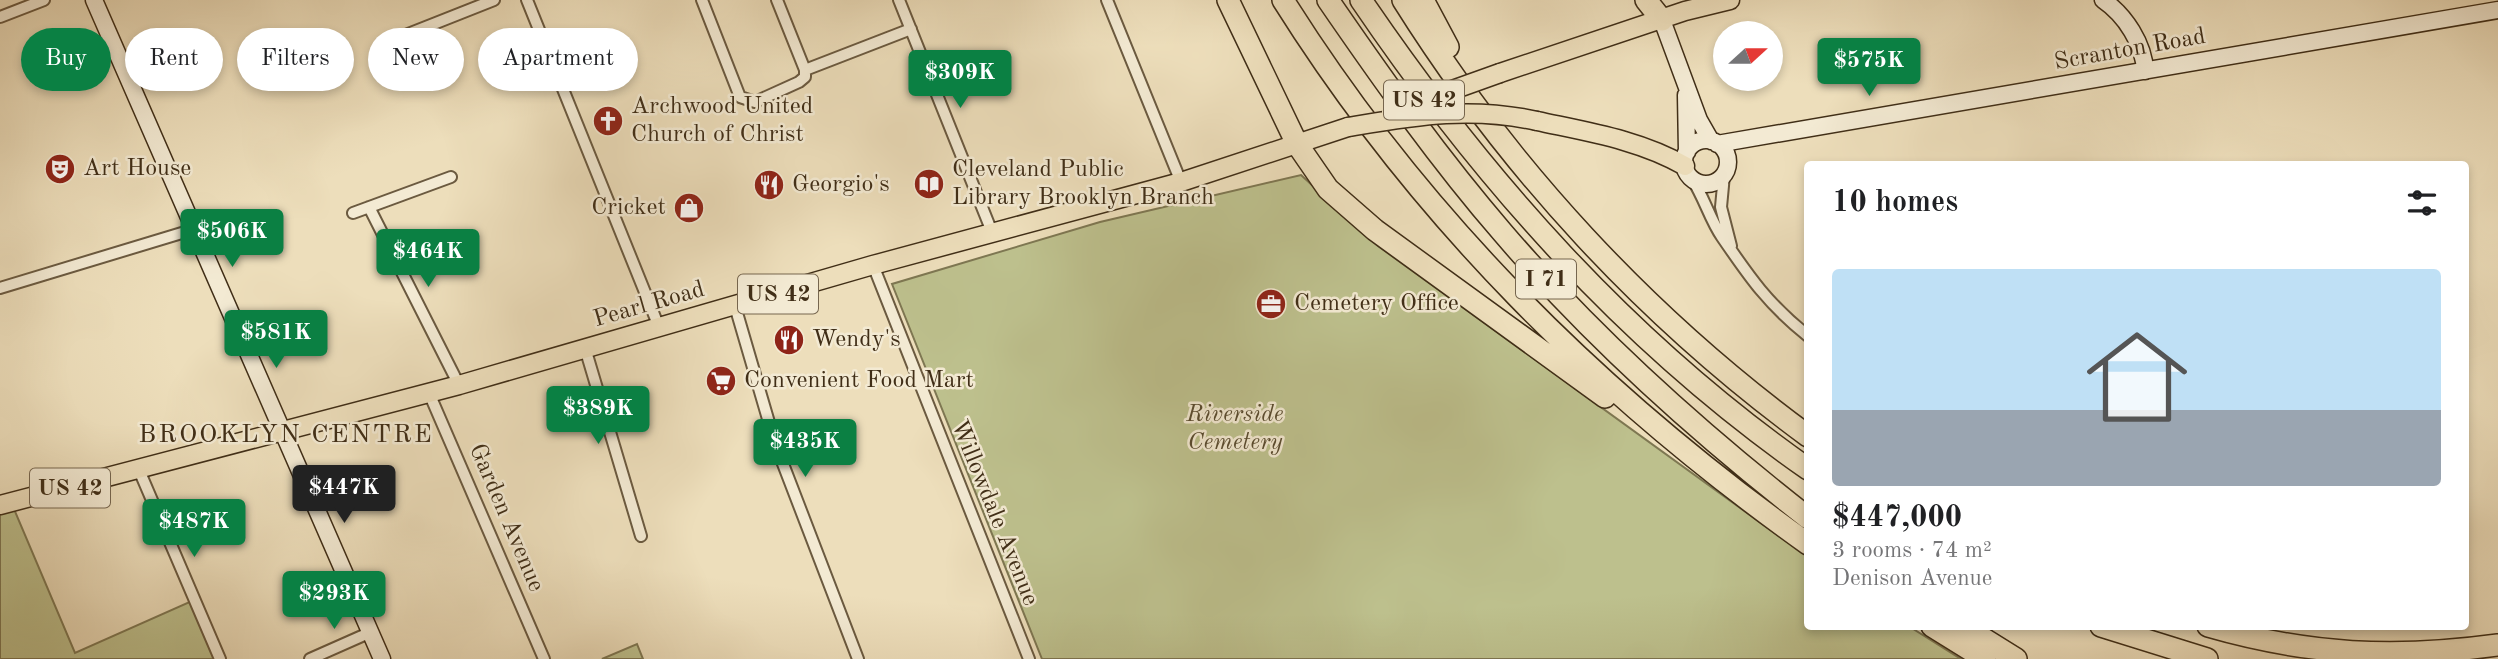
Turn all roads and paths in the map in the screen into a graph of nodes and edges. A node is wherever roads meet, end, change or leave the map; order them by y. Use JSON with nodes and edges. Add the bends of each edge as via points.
{"nodes":[{"id":1,"x":44,"y":0,"type":"edge"},
{"id":2,"x":94,"y":0,"type":"edge"},
{"id":3,"x":494,"y":0,"type":"edge"},
{"id":4,"x":527,"y":0,"type":"edge"},
{"id":5,"x":702,"y":0,"type":"edge"},
{"id":6,"x":777,"y":0,"type":"edge"},
{"id":7,"x":899,"y":0,"type":"edge"},
{"id":8,"x":1107,"y":0,"type":"edge"},
{"id":9,"x":1228,"y":0,"type":"edge"},
{"id":10,"x":1283,"y":0,"type":"edge"},
{"id":11,"x":1328,"y":0,"type":"edge"},
{"id":12,"x":1361,"y":0,"type":"edge"},
{"id":13,"x":1403,"y":0,"type":"edge"},
{"id":14,"x":1423,"y":0,"type":"edge"},
{"id":15,"x":1646,"y":0,"type":"edge"},
{"id":16,"x":1730,"y":0,"type":"edge"},
{"id":17,"x":2103,"y":0,"type":"edge"},
{"id":18,"x":1660,"y":10,"type":"edge"},
{"id":19,"x":2498,"y":10,"type":"edge"},
{"id":20,"x":0,"y":17,"type":"edge"},
{"id":21,"x":423,"y":28,"type":"edge"},
{"id":22,"x":911,"y":29,"type":"junction"},
{"id":23,"x":805,"y":70,"type":"junction"},
{"id":24,"x":2145,"y":71,"type":"junction"},
{"id":25,"x":1686,"y":86,"type":"junction"},
{"id":26,"x":1349,"y":127,"type":"junction"},
{"id":27,"x":1770,"y":136,"type":"junction"},
{"id":28,"x":1714,"y":142,"type":"junction"},
{"id":29,"x":1297,"y":144,"type":"junction"},
{"id":30,"x":1688,"y":166,"type":"junction"},
{"id":31,"x":1726,"y":172,"type":"junction"},
{"id":32,"x":451,"y":177,"type":"dead end"},
{"id":33,"x":1181,"y":182,"type":"junction"},
{"id":34,"x":369,"y":207,"type":"junction"},
{"id":35,"x":1560,"y":210,"type":"junction"},
{"id":36,"x":353,"y":213,"type":"dead end"},
{"id":37,"x":195,"y":229,"type":"junction"},
{"id":38,"x":992,"y":232,"type":"junction"},
{"id":39,"x":1731,"y":249,"type":"junction"},
{"id":40,"x":873,"y":265,"type":"junction"},
{"id":41,"x":0,"y":288,"type":"edge"},
{"id":42,"x":1635,"y":288,"type":"junction"},
{"id":43,"x":735,"y":306,"type":"junction"},
{"id":44,"x":659,"y":327,"type":"junction"},
{"id":45,"x":1804,"y":333,"type":"edge"},
{"id":46,"x":585,"y":348,"type":"junction"},
{"id":47,"x":459,"y":385,"type":"junction"},
{"id":48,"x":429,"y":393,"type":"junction"},
{"id":49,"x":1804,"y":416,"type":"edge"},
{"id":50,"x":282,"y":432,"type":"junction"},
{"id":51,"x":1804,"y":433,"type":"edge"},
{"id":52,"x":1804,"y":466,"type":"edge"},
{"id":53,"x":1704,"y":467,"type":"junction"},
{"id":54,"x":139,"y":470,"type":"junction"},
{"id":55,"x":0,"y":505,"type":"edge"},
{"id":56,"x":1804,"y":515,"type":"edge"},
{"id":57,"x":641,"y":536,"type":"dead end"},
{"id":58,"x":1804,"y":541,"type":"edge"},
{"id":59,"x":1939,"y":630,"type":"edge"},
{"id":60,"x":1969,"y":630,"type":"edge"},
{"id":61,"x":2114,"y":630,"type":"edge"},
{"id":62,"x":2138,"y":630,"type":"edge"},
{"id":63,"x":2225,"y":630,"type":"edge"},
{"id":64,"x":370,"y":632,"type":"junction"},
{"id":65,"x":2498,"y":645,"type":"edge"},
{"id":66,"x":2202,"y":658,"type":"edge"},
{"id":67,"x":220,"y":659,"type":"edge"},
{"id":68,"x":310,"y":659,"type":"edge"},
{"id":69,"x":382,"y":659,"type":"edge"},
{"id":70,"x":544,"y":659,"type":"edge"},
{"id":71,"x":858,"y":659,"type":"edge"},
{"id":72,"x":1029,"y":659,"type":"edge"},
{"id":73,"x":1986,"y":659,"type":"edge"},
{"id":74,"x":2016,"y":659,"type":"edge"}],
"edges":[{"from":1,"to":20,"type":"street"},
{"from":2,"to":37,"type":"street"},
{"from":3,"to":21,"type":"street"},
{"from":4,"to":44,"type":"street"},
{"from":5,"to":23,"type":"street","via":[[740,97],[755,102],[799,82]]},
{"from":6,"to":23,"type":"street"},
{"from":7,"to":22,"type":"street"},
{"from":8,"to":33,"type":"street"},
{"from":9,"to":29,"type":"highway"},
{"from":10,"to":53,"type":"highway","via":[[1382,145],[1451,228],[1564,344]]},
{"from":11,"to":56,"type":"highway","number":"I 71","via":[[1431,145],[1504,235],[1645,380]]},
{"from":12,"to":52,"type":"highway","number":"I 71","via":[[1464,142],[1585,280],[1677,367]]},
{"from":13,"to":35,"type":"highway","via":[[1498,139]]},
{"from":14,"to":35,"type":"highway","via":[[1483,107]]},
{"from":15,"to":18,"type":"highway"},
{"from":16,"to":18,"type":"main road","number":"US 42"},
{"from":17,"to":24,"type":"street","via":[[2134,35]]},
{"from":18,"to":25,"type":"street"},
{"from":18,"to":26,"type":"main road","number":"US 42","bridge":true},
{"from":19,"to":24,"type":"street","name":"Scranton Road"},
{"from":22,"to":23,"type":"street"},
{"from":22,"to":38,"type":"street"},
{"from":24,"to":27,"type":"street","name":"Scranton Road"},
{"from":25,"to":28,"type":"street"},
{"from":25,"to":30,"type":"street"},
{"from":26,"to":29,"type":"main road","name":"Pearl Road","number":"US 42"},
{"from":26,"to":30,"type":"main road","bridge":true,"via":[[1456,112],[1499,113],[1613,137]]},
{"from":27,"to":28,"type":"street","name":"Scranton Road"},
{"from":27,"to":31,"type":"street","name":"Scranton Road"},
{"from":28,"to":30,"type":"street","via":[[1697,143]]},
{"from":28,"to":31,"type":"street","via":[[1727,154]]},
{"from":29,"to":33,"type":"main road","name":"Pearl Road","number":"US 42"},
{"from":29,"to":53,"type":"highway","via":[[1347,209]]},
{"from":30,"to":31,"type":"street","via":[[1712,183]]},
{"from":30,"to":39,"type":"street"},
{"from":31,"to":39,"type":"street","via":[[1721,207]]},
{"from":32,"to":34,"type":"street"},
{"from":33,"to":38,"type":"main road","name":"Pearl Road","number":"US 42"},
{"from":34,"to":36,"type":"street"},
{"from":34,"to":47,"type":"street"},
{"from":35,"to":42,"type":"highway"},
{"from":37,"to":41,"type":"street"},
{"from":37,"to":50,"type":"street"},
{"from":38,"to":40,"type":"main road","name":"Pearl Road","number":"US 42"},
{"from":39,"to":45,"type":"street","via":[[1750,281]]},
{"from":40,"to":43,"type":"main road","name":"Pearl Road","number":"US 42"},
{"from":40,"to":72,"type":"street","name":"Willowdale Avenue"},
{"from":42,"to":49,"type":"highway"},
{"from":42,"to":51,"type":"highway","via":[[1720,368]]},
{"from":43,"to":44,"type":"main road","name":"Pearl Road","number":"US 42"},
{"from":43,"to":71,"type":"street","via":[[775,443]]},
{"from":44,"to":46,"type":"main road","name":"Pearl Road","number":"US 42"},
{"from":46,"to":47,"type":"main road","name":"Pearl Road","number":"US 42"},
{"from":46,"to":57,"type":"street"},
{"from":47,"to":48,"type":"main road","name":"Pearl Road","number":"US 42"},
{"from":48,"to":50,"type":"main road","name":"Pearl Road","number":"US 42"},
{"from":48,"to":70,"type":"street","name":"Garden Avenue"},
{"from":50,"to":54,"type":"main road","name":"Pearl Road","number":"US 42"},
{"from":50,"to":64,"type":"street"},
{"from":53,"to":58,"type":"highway"},
{"from":54,"to":55,"type":"main road","name":"Pearl Road","number":"US 42"},
{"from":54,"to":67,"type":"street"},
{"from":59,"to":73,"type":"highway"},
{"from":60,"to":74,"type":"highway"},
{"from":61,"to":66,"type":"highway"},
{"from":62,"to":66,"type":"highway"},
{"from":63,"to":65,"type":"highway","via":[[2353,654],[2429,654]]},
{"from":64,"to":68,"type":"street"},
{"from":64,"to":69,"type":"street"}]}
